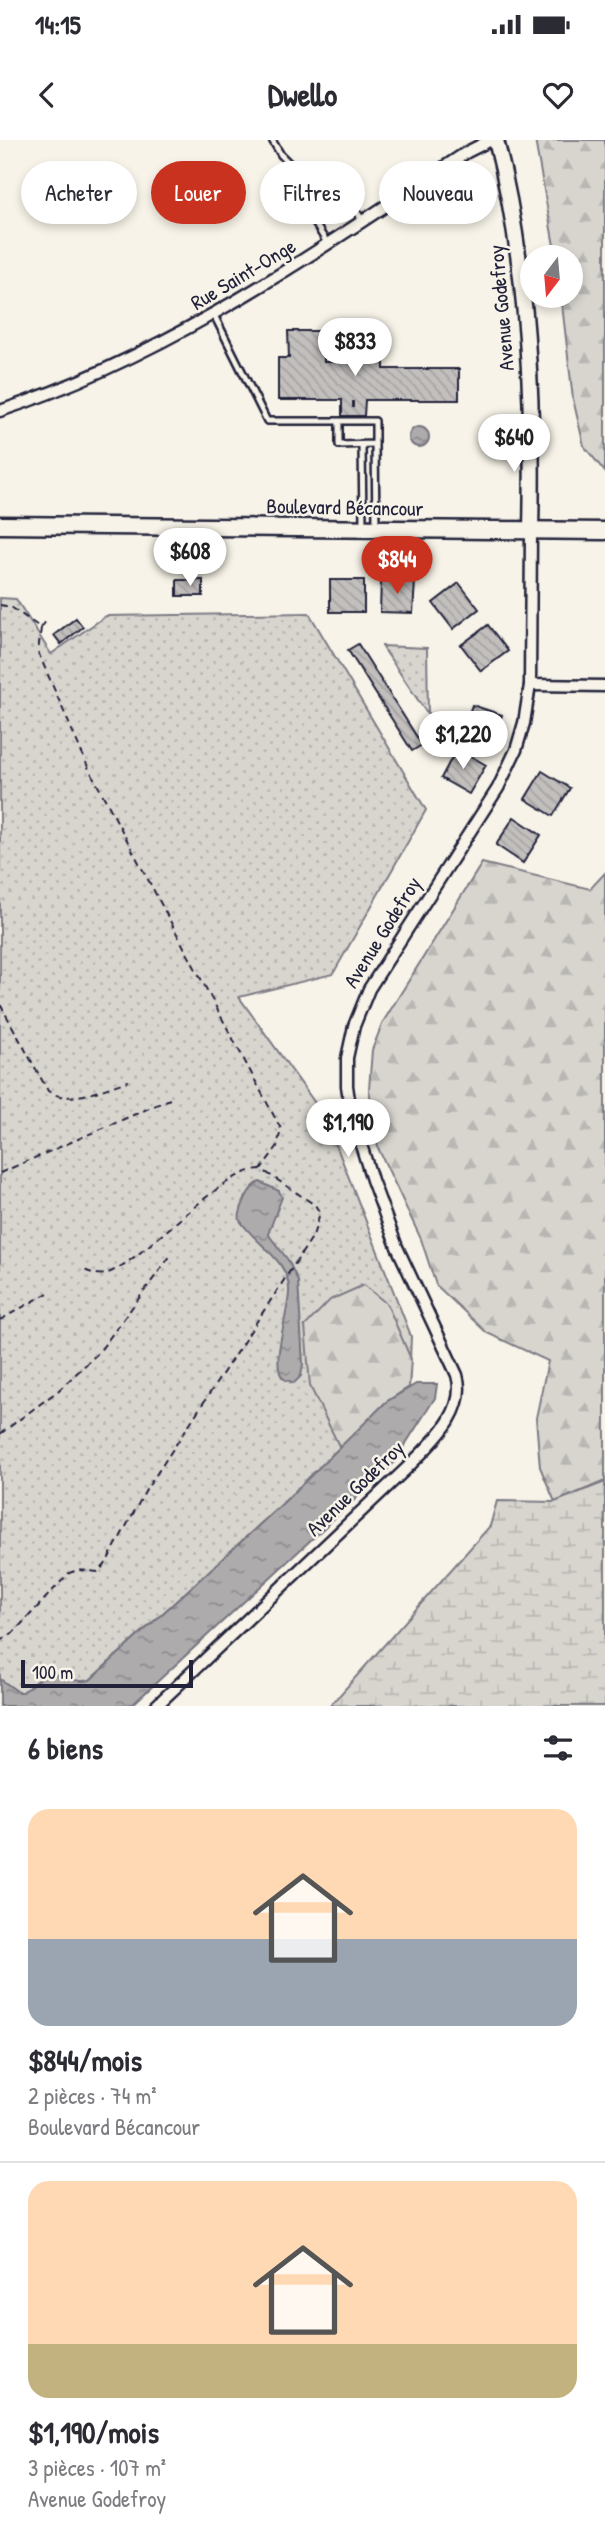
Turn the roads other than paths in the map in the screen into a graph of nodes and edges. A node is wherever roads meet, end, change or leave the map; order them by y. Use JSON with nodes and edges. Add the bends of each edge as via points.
{"nodes":[{"id":1,"x":272,"y":140,"type":"edge"},
{"id":2,"x":493,"y":140,"type":"edge"},
{"id":3,"x":287,"y":161,"type":"edge"},
{"id":4,"x":365,"y":220,"type":"edge"},
{"id":5,"x":315,"y":224,"type":"edge"},
{"id":6,"x":360,"y":224,"type":"edge"},
{"id":7,"x":328,"y":245,"type":"junction"},
{"id":8,"x":214,"y":315,"type":"junction"},
{"id":9,"x":0,"y":411,"type":"edge"},
{"id":10,"x":339,"y":421,"type":"junction"},
{"id":11,"x":375,"y":444,"type":"junction"},
{"id":12,"x":362,"y":445,"type":"junction"},
{"id":13,"x":0,"y":525,"type":"edge"},
{"id":14,"x":370,"y":528,"type":"junction"},
{"id":15,"x":531,"y":530,"type":"junction"},
{"id":16,"x":605,"y":531,"type":"edge"},
{"id":17,"x":530,"y":685,"type":"junction"},
{"id":18,"x":605,"y":687,"type":"edge"},
{"id":19,"x":156,"y":1706,"type":"edge"}],
"edges":[{"from":1,"to":3,"type":"lane"},
{"from":2,"to":4,"type":"street","name":"Rue Saint-Onge","via":[[467,152]]},
{"from":2,"to":15,"type":"street","name":"Avenue Godefroy","via":[[513,216],[525,298]]},
{"from":5,"to":7,"type":"lane"},
{"from":6,"to":7,"type":"street","name":"Rue Saint-Onge"},
{"from":7,"to":8,"type":"street","name":"Rue Saint-Onge"},
{"from":8,"to":9,"type":"street","name":"Rue Saint-Onge","via":[[118,366]]},
{"from":8,"to":10,"type":"lane","via":[[267,421]]},
{"from":10,"to":11,"type":"lane","via":[[375,421]]},
{"from":10,"to":12,"type":"lane","via":[[339,445]]},
{"from":11,"to":12,"type":"lane"},
{"from":11,"to":14,"type":"lane"},
{"from":12,"to":14,"type":"lane"},
{"from":13,"to":14,"type":"main road","name":"Boulevard Bécancour"},
{"from":14,"to":15,"type":"main road","name":"Boulevard Bécancour"},
{"from":15,"to":16,"type":"main road","name":"Boulevard Bécancour"},
{"from":15,"to":17,"type":"street","name":"Avenue Godefroy"},
{"from":17,"to":18,"type":"street"},
{"from":17,"to":19,"type":"street","name":"Avenue Godefroy","via":[[521,733],[507,770],[374,980],[357,1016],[347,1058],[348,1096],[361,1147],[397,1247],[457,1375],[457,1406],[407,1468]]}]}
